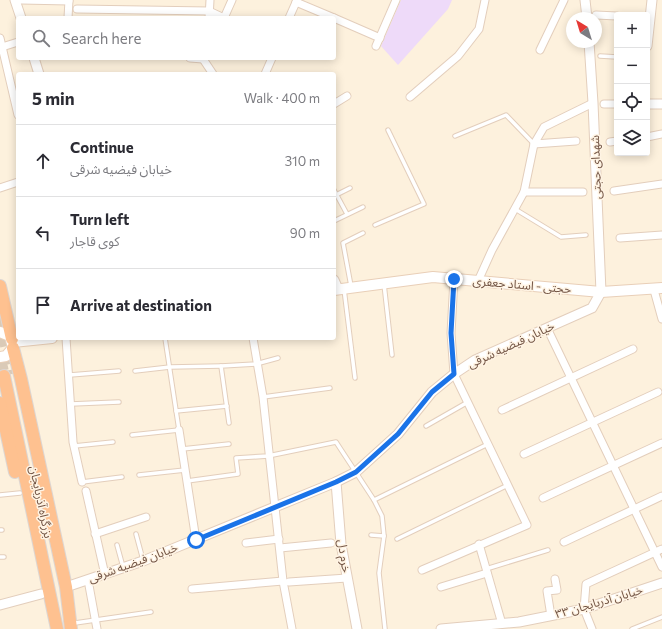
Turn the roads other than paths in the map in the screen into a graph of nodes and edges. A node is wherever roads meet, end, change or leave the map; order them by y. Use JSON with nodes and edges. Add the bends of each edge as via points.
{"nodes":[{"id":1,"x":15,"y":0,"type":"edge"},
{"id":2,"x":21,"y":0,"type":"edge"},
{"id":3,"x":210,"y":0,"type":"edge"},
{"id":4,"x":232,"y":0,"type":"edge"},
{"id":5,"x":396,"y":0,"type":"edge"},
{"id":6,"x":485,"y":0,"type":"edge"},
{"id":7,"x":564,"y":0,"type":"edge"},
{"id":8,"x":585,"y":0,"type":"edge"},
{"id":9,"x":652,"y":0,"type":"edge"},
{"id":10,"x":69,"y":1,"type":"edge"},
{"id":11,"x":297,"y":1,"type":"edge"},
{"id":12,"x":78,"y":8,"type":"dead end"},
{"id":13,"x":586,"y":12,"type":"edge"},
{"id":14,"x":649,"y":12,"type":"edge"},
{"id":15,"x":209,"y":15,"type":"edge"},
{"id":16,"x":602,"y":15,"type":"edge"},
{"id":17,"x":20,"y":16,"type":"edge"},
{"id":18,"x":68,"y":16,"type":"edge"},
{"id":19,"x":225,"y":16,"type":"edge"},
{"id":20,"x":290,"y":16,"type":"edge"},
{"id":21,"x":330,"y":16,"type":"edge"},
{"id":22,"x":614,"y":16,"type":"edge"},
{"id":23,"x":336,"y":19,"type":"edge"},
{"id":24,"x":0,"y":38,"type":"edge"},
{"id":25,"x":380,"y":38,"type":"junction"},
{"id":26,"x":16,"y":43,"type":"edge"},
{"id":27,"x":376,"y":46,"type":"dead end"},
{"id":28,"x":2,"y":47,"type":"junction"},
{"id":29,"x":589,"y":48,"type":"edge"},
{"id":30,"x":540,"y":50,"type":"dead end"},
{"id":31,"x":600,"y":56,"type":"dead end"},
{"id":32,"x":614,"y":57,"type":"edge"},
{"id":33,"x":35,"y":60,"type":"edge"},
{"id":34,"x":204,"y":60,"type":"edge"},
{"id":35,"x":271,"y":60,"type":"edge"},
{"id":36,"x":38,"y":72,"type":"edge"},
{"id":37,"x":212,"y":72,"type":"edge"},
{"id":38,"x":266,"y":72,"type":"edge"},
{"id":39,"x":347,"y":96,"type":"dead end"},
{"id":40,"x":410,"y":97,"type":"dead end"},
{"id":41,"x":336,"y":103,"type":"edge"},
{"id":42,"x":593,"y":103,"type":"junction"},
{"id":43,"x":604,"y":104,"type":"dead end"},
{"id":44,"x":614,"y":104,"type":"edge"},
{"id":45,"x":650,"y":104,"type":"edge"},
{"id":46,"x":662,"y":104,"type":"edge"},
{"id":47,"x":16,"y":106,"type":"edge"},
{"id":48,"x":388,"y":130,"type":"dead end"},
{"id":49,"x":662,"y":134,"type":"edge"},
{"id":50,"x":455,"y":136,"type":"dead end"},
{"id":51,"x":650,"y":136,"type":"edge"},
{"id":52,"x":576,"y":141,"type":"dead end"},
{"id":53,"x":534,"y":144,"type":"junction"},
{"id":54,"x":16,"y":183,"type":"edge"},
{"id":55,"x":662,"y":184,"type":"edge"},
{"id":56,"x":0,"y":188,"type":"edge"},
{"id":57,"x":350,"y":188,"type":"dead end"},
{"id":58,"x":614,"y":190,"type":"dead end"},
{"id":59,"x":524,"y":192,"type":"junction"},
{"id":60,"x":583,"y":192,"type":"dead end"},
{"id":61,"x":336,"y":195,"type":"edge"},
{"id":62,"x":336,"y":198,"type":"edge"},
{"id":63,"x":363,"y":207,"type":"dead end"},
{"id":64,"x":515,"y":209,"type":"junction"},
{"id":65,"x":347,"y":214,"type":"junction"},
{"id":66,"x":336,"y":220,"type":"edge"},
{"id":67,"x":375,"y":225,"type":"dead end"},
{"id":68,"x":363,"y":233,"type":"dead end"},
{"id":69,"x":662,"y":235,"type":"edge"},
{"id":70,"x":586,"y":236,"type":"dead end"},
{"id":71,"x":620,"y":238,"type":"dead end"},
{"id":72,"x":454,"y":279,"type":"junction"},
{"id":73,"x":478,"y":281,"type":"junction"},
{"id":74,"x":384,"y":283,"type":"junction"},
{"id":75,"x":0,"y":286,"type":"edge"},
{"id":76,"x":340,"y":287,"type":"edge"},
{"id":77,"x":658,"y":289,"type":"edge"},
{"id":78,"x":601,"y":292,"type":"junction"},
{"id":79,"x":2,"y":310,"type":"edge"},
{"id":80,"x":662,"y":319,"type":"edge"},
{"id":81,"x":547,"y":328,"type":"junction"},
{"id":82,"x":0,"y":332,"type":"edge"},
{"id":83,"x":36,"y":340,"type":"edge"},
{"id":84,"x":66,"y":340,"type":"edge"},
{"id":85,"x":165,"y":340,"type":"edge"},
{"id":86,"x":253,"y":340,"type":"edge"},
{"id":87,"x":12,"y":343,"type":"junction"},
{"id":88,"x":633,"y":349,"type":"dead end"},
{"id":89,"x":392,"y":355,"type":"dead end"},
{"id":90,"x":0,"y":356,"type":"edge"},
{"id":91,"x":278,"y":358,"type":"dead end"},
{"id":92,"x":256,"y":364,"type":"junction"},
{"id":93,"x":221,"y":366,"type":"junction"},
{"id":94,"x":170,"y":368,"type":"junction"},
{"id":95,"x":119,"y":371,"type":"dead end"},
{"id":96,"x":135,"y":371,"type":"dead end"},
{"id":97,"x":454,"y":374,"type":"junction"},
{"id":98,"x":70,"y":375,"type":"junction"},
{"id":99,"x":9,"y":376,"type":"edge"},
{"id":100,"x":356,"y":378,"type":"dead end"},
{"id":101,"x":570,"y":378,"type":"junction"},
{"id":102,"x":330,"y":388,"type":"dead end"},
{"id":103,"x":658,"y":392,"type":"dead end"},
{"id":104,"x":263,"y":396,"type":"junction"},
{"id":105,"x":119,"y":402,"type":"dead end"},
{"id":106,"x":468,"y":402,"type":"junction"},
{"id":107,"x":0,"y":403,"type":"edge"},
{"id":108,"x":72,"y":404,"type":"junction"},
{"id":109,"x":227,"y":406,"type":"junction"},
{"id":110,"x":502,"y":410,"type":"dead end"},
{"id":111,"x":176,"y":411,"type":"junction"},
{"id":112,"x":229,"y":423,"type":"dead end"},
{"id":113,"x":591,"y":423,"type":"junction"},
{"id":114,"x":426,"y":426,"type":"dead end"},
{"id":115,"x":179,"y":430,"type":"junction"},
{"id":116,"x":132,"y":435,"type":"dead end"},
{"id":117,"x":113,"y":442,"type":"dead end"},
{"id":118,"x":662,"y":443,"type":"edge"},
{"id":119,"x":228,"y":444,"type":"dead end"},
{"id":120,"x":489,"y":444,"type":"junction"},
{"id":121,"x":74,"y":446,"type":"junction"},
{"id":122,"x":182,"y":449,"type":"junction"},
{"id":123,"x":524,"y":454,"type":"dead end"},
{"id":124,"x":268,"y":456,"type":"junction"},
{"id":125,"x":613,"y":466,"type":"junction"},
{"id":126,"x":185,"y":470,"type":"junction"},
{"id":127,"x":356,"y":472,"type":"junction"},
{"id":128,"x":139,"y":475,"type":"dead end"},
{"id":129,"x":122,"y":477,"type":"dead end"},
{"id":130,"x":187,"y":481,"type":"junction"},
{"id":131,"x":82,"y":482,"type":"joint"},
{"id":132,"x":336,"y":482,"type":"junction"},
{"id":133,"x":508,"y":484,"type":"junction"},
{"id":134,"x":86,"y":491,"type":"dead end"},
{"id":135,"x":20,"y":493,"type":"junction"},
{"id":136,"x":0,"y":495,"type":"edge"},
{"id":137,"x":662,"y":496,"type":"edge"},
{"id":138,"x":544,"y":498,"type":"dead end"},
{"id":139,"x":374,"y":500,"type":"junction"},
{"id":140,"x":275,"y":507,"type":"junction"},
{"id":141,"x":634,"y":509,"type":"junction"},
{"id":142,"x":146,"y":517,"type":"dead end"},
{"id":143,"x":95,"y":534,"type":"junction"},
{"id":144,"x":136,"y":534,"type":"dead end"},
{"id":145,"x":371,"y":535,"type":"dead end"},
{"id":146,"x":384,"y":536,"type":"junction"},
{"id":147,"x":279,"y":539,"type":"junction"},
{"id":148,"x":397,"y":539,"type":"dead end"},
{"id":149,"x":196,"y":540,"type":"junction"},
{"id":150,"x":564,"y":542,"type":"dead end"},
{"id":151,"x":246,"y":543,"type":"dead end"},
{"id":152,"x":331,"y":544,"type":"dead end"},
{"id":153,"x":479,"y":544,"type":"junction"},
{"id":154,"x":117,"y":545,"type":"dead end"},
{"id":155,"x":280,"y":548,"type":"junction"},
{"id":156,"x":548,"y":550,"type":"dead end"},
{"id":157,"x":658,"y":550,"type":"edge"},
{"id":158,"x":143,"y":561,"type":"junction"},
{"id":159,"x":662,"y":567,"type":"edge"},
{"id":160,"x":123,"y":568,"type":"junction"},
{"id":161,"x":422,"y":570,"type":"dead end"},
{"id":162,"x":487,"y":571,"type":"junction"},
{"id":163,"x":105,"y":575,"type":"junction"},
{"id":164,"x":347,"y":578,"type":"junction"},
{"id":165,"x":555,"y":579,"type":"dead end"},
{"id":166,"x":88,"y":580,"type":"junction"},
{"id":167,"x":286,"y":581,"type":"junction"},
{"id":168,"x":662,"y":583,"type":"edge"},
{"id":169,"x":66,"y":587,"type":"junction"},
{"id":170,"x":441,"y":587,"type":"dead end"},
{"id":171,"x":192,"y":589,"type":"dead end"},
{"id":172,"x":41,"y":594,"type":"junction"},
{"id":173,"x":0,"y":605,"type":"edge"},
{"id":174,"x":584,"y":609,"type":"junction"},
{"id":175,"x":151,"y":612,"type":"dead end"},
{"id":176,"x":551,"y":616,"type":"junction"},
{"id":177,"x":662,"y":617,"type":"edge"},
{"id":178,"x":96,"y":619,"type":"junction"},
{"id":179,"x":496,"y":626,"type":"edge"},
{"id":180,"x":71,"y":627,"type":"edge"},
{"id":181,"x":53,"y":629,"type":"edge"},
{"id":182,"x":57,"y":629,"type":"edge"},
{"id":183,"x":97,"y":629,"type":"edge"},
{"id":184,"x":292,"y":629,"type":"edge"},
{"id":185,"x":358,"y":629,"type":"edge"},
{"id":186,"x":385,"y":629,"type":"edge"},
{"id":187,"x":441,"y":629,"type":"edge"},
{"id":188,"x":592,"y":629,"type":"edge"},
{"id":189,"x":632,"y":629,"type":"edge"}],
"edges":[{"from":1,"to":17,"type":"street"},
{"from":2,"to":10,"type":"street"},
{"from":3,"to":15,"type":"street"},
{"from":4,"to":19,"type":"street"},
{"from":5,"to":25,"type":"street"},
{"from":6,"to":40,"type":"street","via":[[479,29],[458,56]]},
{"from":7,"to":30,"type":"street"},
{"from":8,"to":13,"type":"street"},
{"from":9,"to":14,"type":"street"},
{"from":10,"to":18,"type":"street"},
{"from":11,"to":20,"type":"street"},
{"from":11,"to":21,"type":"street"},
{"from":12,"to":15,"type":"street"},
{"from":16,"to":22,"type":"street"},
{"from":23,"to":25,"type":"street"},
{"from":24,"to":28,"type":"street"},
{"from":25,"to":27,"type":"street"},
{"from":26,"to":28,"type":"street"},
{"from":28,"to":47,"type":"street"},
{"from":29,"to":42,"type":"street","name":"شهدای حجتی"},
{"from":31,"to":32,"type":"lane"},
{"from":33,"to":36,"type":"street"},
{"from":34,"to":37,"type":"street"},
{"from":35,"to":38,"type":"street"},
{"from":39,"to":41,"type":"street"},
{"from":42,"to":53,"type":"street","via":[[544,127]]},
{"from":42,"to":78,"type":"street","name":"شهدای حجتی"},
{"from":43,"to":44,"type":"street"},
{"from":45,"to":46,"type":"street"},
{"from":48,"to":67,"type":"lane","via":[[424,204]]},
{"from":49,"to":51,"type":"street"},
{"from":50,"to":53,"type":"lane","via":[[506,115]]},
{"from":52,"to":53,"type":"street"},
{"from":53,"to":59,"type":"street"},
{"from":54,"to":56,"type":"street"},
{"from":55,"to":58,"type":"street"},
{"from":57,"to":61,"type":"lane"},
{"from":59,"to":60,"type":"street"},
{"from":59,"to":64,"type":"street"},
{"from":62,"to":65,"type":"lane"},
{"from":63,"to":65,"type":"lane"},
{"from":64,"to":70,"type":"lane","via":[[561,237]]},
{"from":64,"to":73,"type":"street"},
{"from":65,"to":66,"type":"lane"},
{"from":68,"to":76,"type":"lane","via":[[343,243]]},
{"from":69,"to":71,"type":"street"},
{"from":72,"to":73,"type":"main road","name":"حجتی - استاد جعفری"},
{"from":72,"to":74,"type":"main road","name":"حجتی - استاد جعفری","via":[[433,277]]},
{"from":72,"to":97,"type":"street","via":[[451,333]]},
{"from":73,"to":78,"type":"main road","name":"حجتی - استاد جعفری"},
{"from":74,"to":76,"type":"main road","name":"حجتی - استاد جعفری"},
{"from":74,"to":89,"type":"lane"},
{"from":75,"to":79,"type":"highway"},
{"from":76,"to":100,"type":"lane"},
{"from":77,"to":78,"type":"main road","name":"حجتی - استاد جعفری"},
{"from":77,"to":80,"type":"street"},
{"from":78,"to":81,"type":"street","name":"خیابان فیضیه شرقی","via":[[592,308]]},
{"from":79,"to":87,"type":"highway"},
{"from":81,"to":97,"type":"street","name":"خیابان فیضیه شرقی","via":[[475,360]]},
{"from":81,"to":101,"type":"street"},
{"from":82,"to":87,"type":"main road","via":[[7,333]]},
{"from":83,"to":87,"type":"main road"},
{"from":84,"to":98,"type":"street"},
{"from":85,"to":94,"type":"lane"},
{"from":86,"to":92,"type":"street"},
{"from":87,"to":90,"type":"main road","via":[[6,356]]},
{"from":87,"to":99,"type":"highway"},
{"from":88,"to":101,"type":"street"},
{"from":91,"to":92,"type":"lane"},
{"from":92,"to":93,"type":"lane"},
{"from":92,"to":104,"type":"street"},
{"from":93,"to":94,"type":"lane"},
{"from":93,"to":109,"type":"lane"},
{"from":94,"to":96,"type":"lane"},
{"from":94,"to":111,"type":"lane"},
{"from":95,"to":98,"type":"lane"},
{"from":97,"to":106,"type":"street"},
{"from":97,"to":127,"type":"street","name":"خیابان فیضیه شرقی","via":[[432,392],[398,434]]},
{"from":98,"to":108,"type":"street"},
{"from":99,"to":169,"type":"highway"},
{"from":99,"to":180,"type":"highway","name":"بزرگراه آذربایجان"},
{"from":99,"to":182,"type":"highway","name":"بزرگراه آذربایجان"},
{"from":101,"to":110,"type":"street"},
{"from":101,"to":113,"type":"street"},
{"from":102,"to":104,"type":"lane"},
{"from":103,"to":113,"type":"street"},
{"from":104,"to":124,"type":"street"},
{"from":105,"to":108,"type":"lane"},
{"from":106,"to":114,"type":"lane"},
{"from":106,"to":120,"type":"street"},
{"from":107,"to":135,"type":"highway"},
{"from":108,"to":121,"type":"street"},
{"from":109,"to":111,"type":"lane"},
{"from":109,"to":112,"type":"lane"},
{"from":111,"to":115,"type":"lane"},
{"from":113,"to":123,"type":"street"},
{"from":113,"to":125,"type":"street"},
{"from":115,"to":116,"type":"lane"},
{"from":115,"to":122,"type":"street"},
{"from":117,"to":121,"type":"lane"},
{"from":118,"to":125,"type":"street"},
{"from":119,"to":122,"type":"lane"},
{"from":120,"to":133,"type":"street"},
{"from":120,"to":139,"type":"lane"},
{"from":121,"to":131,"type":"street"},
{"from":122,"to":126,"type":"street"},
{"from":124,"to":127,"type":"lane","via":[[336,442]]},
{"from":124,"to":130,"type":"lane","via":[[236,458],[238,474]]},
{"from":124,"to":140,"type":"street"},
{"from":125,"to":138,"type":"street"},
{"from":125,"to":141,"type":"street"},
{"from":126,"to":128,"type":"lane"},
{"from":126,"to":130,"type":"street"},
{"from":127,"to":132,"type":"street","name":"خیابان فیضیه شرقی"},
{"from":127,"to":139,"type":"lane"},
{"from":129,"to":131,"type":"lane"},
{"from":130,"to":149,"type":"street"},
{"from":132,"to":140,"type":"street","name":"خیابان فیضیه شرقی"},
{"from":132,"to":164,"type":"street","name":"خرم دل"},
{"from":133,"to":148,"type":"lane"},
{"from":133,"to":153,"type":"street","via":[[527,525]]},
{"from":134,"to":143,"type":"street"},
{"from":135,"to":136,"type":"lane"},
{"from":135,"to":172,"type":"highway"},
{"from":137,"to":141,"type":"street"},
{"from":139,"to":146,"type":"lane","via":[[382,516]]},
{"from":140,"to":147,"type":"street"},
{"from":140,"to":149,"type":"street","name":"خیابان فیضیه شرقی"},
{"from":141,"to":150,"type":"street"},
{"from":141,"to":157,"type":"street"},
{"from":142,"to":143,"type":"street"},
{"from":143,"to":163,"type":"street"},
{"from":144,"to":158,"type":"lane"},
{"from":145,"to":146,"type":"lane"},
{"from":146,"to":186,"type":"lane","via":[[379,573]]},
{"from":147,"to":151,"type":"street"},
{"from":147,"to":155,"type":"street"},
{"from":149,"to":158,"type":"street","name":"خیابان فیضیه شرقی"},
{"from":152,"to":155,"type":"street"},
{"from":153,"to":161,"type":"street"},
{"from":153,"to":162,"type":"street"},
{"from":154,"to":160,"type":"lane"},
{"from":155,"to":167,"type":"street"},
{"from":156,"to":162,"type":"lane"},
{"from":157,"to":159,"type":"street"},
{"from":157,"to":174,"type":"street","via":[[586,584]]},
{"from":158,"to":160,"type":"street","name":"خیابان فیضیه شرقی"},
{"from":160,"to":163,"type":"street","name":"خیابان فیضیه شرقی"},
{"from":162,"to":170,"type":"street"},
{"from":162,"to":179,"type":"street"},
{"from":163,"to":166,"type":"street","name":"خیابان فیضیه شرقی"},
{"from":164,"to":167,"type":"street"},
{"from":164,"to":185,"type":"street","name":"خرم دل"},
{"from":165,"to":176,"type":"street","via":[[556,590],[547,591]]},
{"from":166,"to":169,"type":"street","name":"خیابان فیضیه شرقی"},
{"from":166,"to":178,"type":"street"},
{"from":167,"to":171,"type":"street"},
{"from":167,"to":184,"type":"street"},
{"from":168,"to":174,"type":"street","name":"خیابان آذربایجان ۳۳"},
{"from":169,"to":180,"type":"highway"},
{"from":172,"to":173,"type":"street"},
{"from":172,"to":181,"type":"highway"},
{"from":174,"to":176,"type":"street","name":"خیابان آذربایجان ۳۳"},
{"from":174,"to":188,"type":"street"},
{"from":175,"to":178,"type":"lane"},
{"from":176,"to":179,"type":"street","name":"خیابان آذربایجان ۳۳"},
{"from":177,"to":189,"type":"lane"},
{"from":178,"to":180,"type":"lane"},
{"from":178,"to":183,"type":"street"},
{"from":179,"to":187,"type":"street","name":"خیابان آذربایجان ۳۳"}]}
